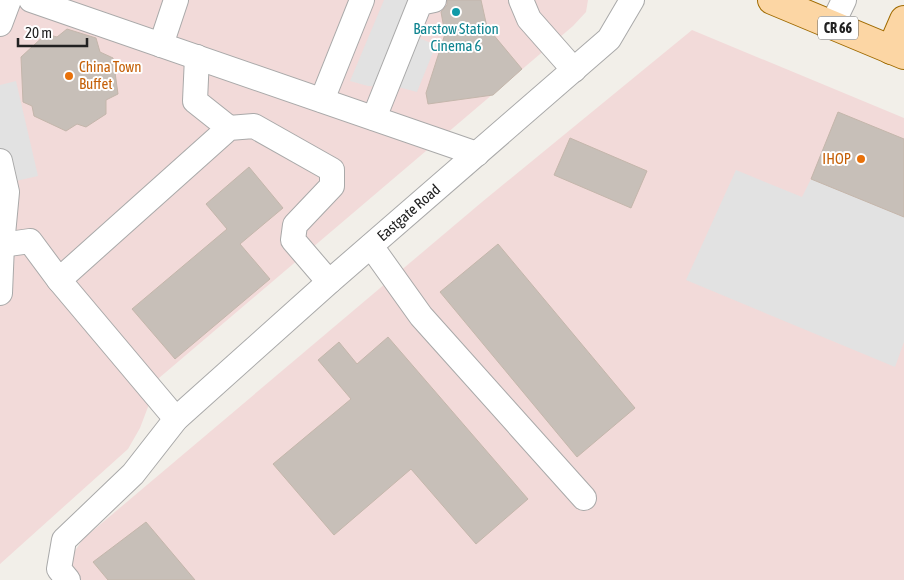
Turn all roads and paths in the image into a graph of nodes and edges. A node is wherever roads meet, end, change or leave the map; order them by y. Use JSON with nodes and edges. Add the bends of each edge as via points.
{"nodes":[{"id":1,"x":9,"y":0,"type":"edge"},
{"id":2,"x":31,"y":0,"type":"edge"},
{"id":3,"x":176,"y":0,"type":"edge"},
{"id":4,"x":362,"y":0,"type":"edge"},
{"id":5,"x":434,"y":0,"type":"edge"},
{"id":6,"x":521,"y":0,"type":"edge"},
{"id":7,"x":632,"y":0,"type":"edge"},
{"id":8,"x":772,"y":0,"type":"edge"},
{"id":9,"x":844,"y":0,"type":"edge"},
{"id":10,"x":904,"y":20,"type":"edge"},
{"id":11,"x":0,"y":24,"type":"edge"},
{"id":12,"x":832,"y":25,"type":"junction"},
{"id":13,"x":161,"y":45,"type":"junction"},
{"id":14,"x":897,"y":52,"type":"edge"},
{"id":15,"x":197,"y":57,"type":"junction"},
{"id":16,"x":574,"y":70,"type":"junction"},
{"id":17,"x":322,"y":100,"type":"junction"},
{"id":18,"x":374,"y":118,"type":"junction"},
{"id":19,"x":229,"y":128,"type":"junction"},
{"id":20,"x":477,"y":154,"type":"junction"},
{"id":21,"x":0,"y":161,"type":"edge"},
{"id":22,"x":2,"y":244,"type":"junction"},
{"id":23,"x":371,"y":246,"type":"junction"},
{"id":24,"x":59,"y":280,"type":"junction"},
{"id":25,"x":329,"y":282,"type":"junction"},
{"id":26,"x":0,"y":293,"type":"edge"},
{"id":27,"x":176,"y":419,"type":"junction"},
{"id":28,"x":584,"y":498,"type":"dead end"},
{"id":29,"x":68,"y":580,"type":"edge"}],
"edges":[{"from":1,"to":11,"type":"street"},
{"from":2,"to":13,"type":"street"},
{"from":3,"to":13,"type":"street"},
{"from":4,"to":17,"type":"street"},
{"from":5,"to":18,"type":"street","via":[[420,3]]},
{"from":6,"to":16,"type":"street","via":[[529,19]]},
{"from":7,"to":16,"type":"street","name":"Eastgate Road","via":[[609,39]]},
{"from":8,"to":12,"type":"main road","number":"CR 66"},
{"from":9,"to":12,"type":"street"},
{"from":10,"to":14,"type":"main road"},
{"from":12,"to":14,"type":"main road","number":"CR 66"},
{"from":13,"to":15,"type":"street"},
{"from":15,"to":17,"type":"street"},
{"from":15,"to":19,"type":"street","via":[[195,101]]},
{"from":16,"to":20,"type":"street","name":"Eastgate Road"},
{"from":17,"to":18,"type":"street"},
{"from":18,"to":20,"type":"street"},
{"from":19,"to":24,"type":"street"},
{"from":19,"to":25,"type":"street","via":[[254,126],[332,170],[332,186],[295,225],[292,240]]},
{"from":20,"to":23,"type":"street","name":"Eastgate Road"},
{"from":21,"to":22,"type":"street","via":[[7,192]]},
{"from":22,"to":24,"type":"street","via":[[30,241]]},
{"from":22,"to":26,"type":"street"},
{"from":23,"to":25,"type":"street","name":"Eastgate Road"},
{"from":23,"to":28,"type":"street","via":[[421,316]]},
{"from":24,"to":27,"type":"street"},
{"from":25,"to":27,"type":"street","name":"Eastgate Road"},
{"from":27,"to":29,"type":"street","name":"Eastgate Road","via":[[133,474],[64,540],[59,569]]}]}
